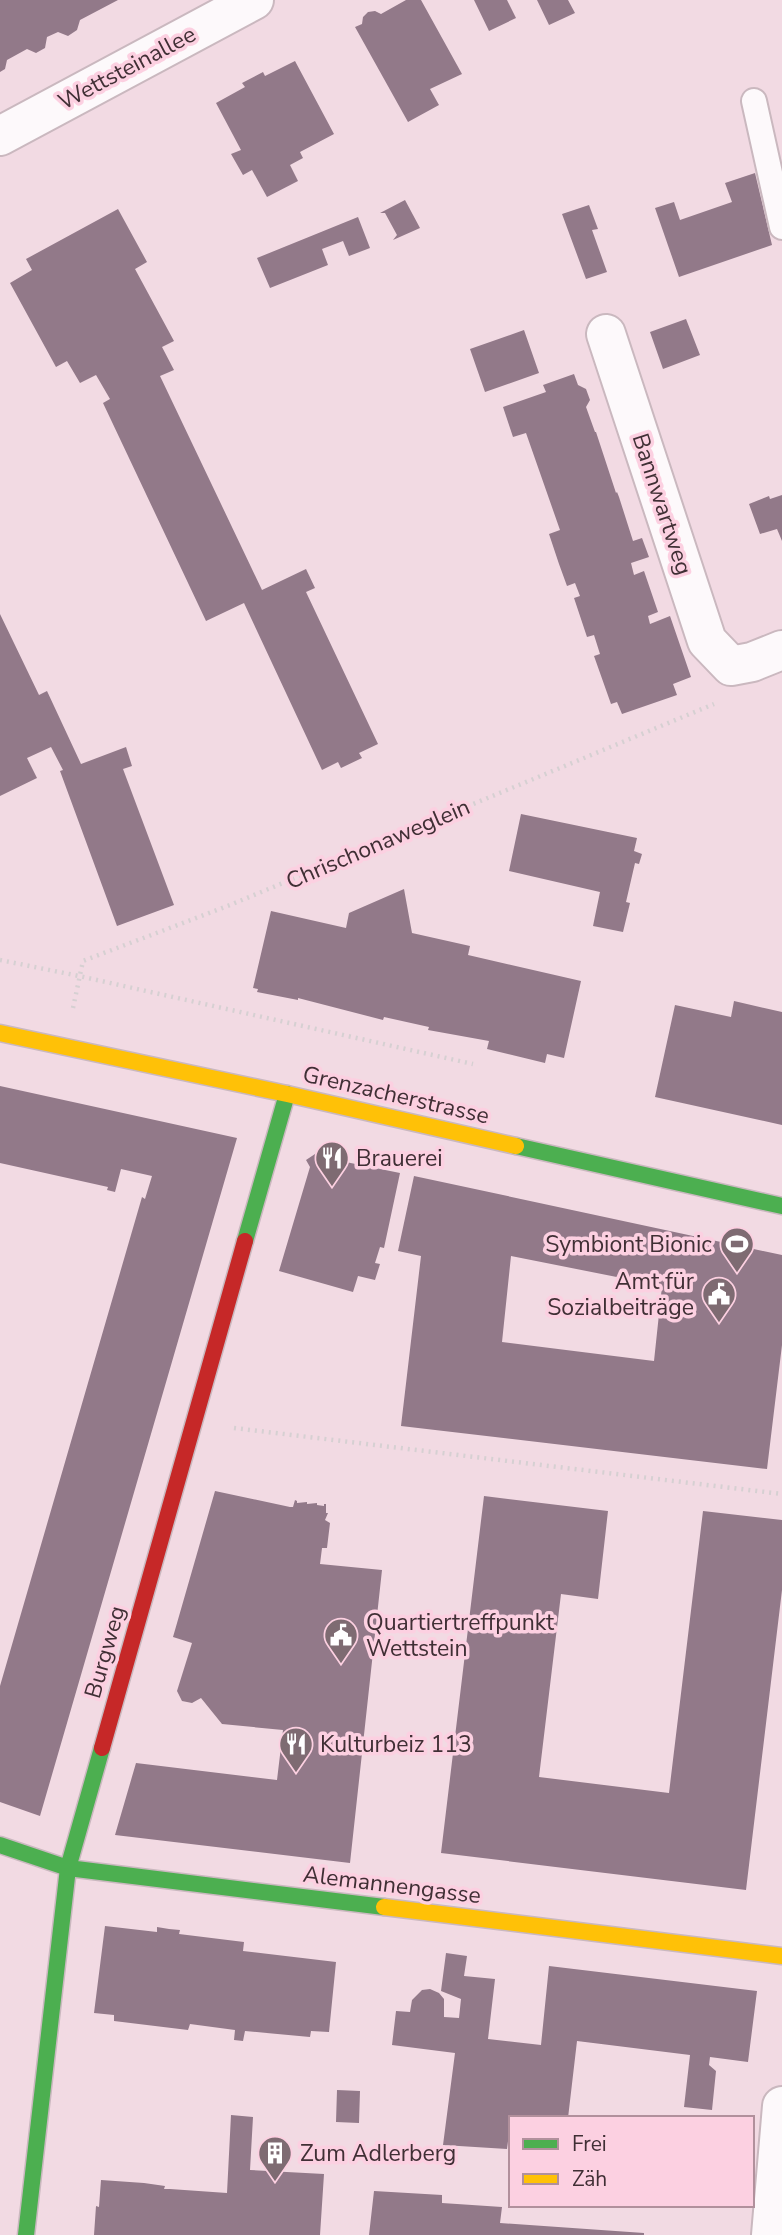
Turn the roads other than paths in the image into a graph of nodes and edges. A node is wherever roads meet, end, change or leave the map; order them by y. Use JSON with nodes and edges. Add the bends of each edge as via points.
{"nodes":[{"id":1,"x":254,"y":0,"type":"edge"},
{"id":2,"x":754,"y":101,"type":"dead end"},
{"id":3,"x":0,"y":136,"type":"edge"},
{"id":4,"x":782,"y":228,"type":"edge"},
{"id":5,"x":606,"y":334,"type":"dead end"},
{"id":6,"x":782,"y":650,"type":"edge"},
{"id":7,"x":0,"y":1033,"type":"edge"},
{"id":8,"x":288,"y":1094,"type":"junction"},
{"id":9,"x":782,"y":1206,"type":"edge"},
{"id":10,"x":0,"y":1844,"type":"edge"},
{"id":11,"x":68,"y":1868,"type":"junction"},
{"id":12,"x":782,"y":1956,"type":"edge"},
{"id":13,"x":782,"y":2106,"type":"edge"},
{"id":14,"x":26,"y":2235,"type":"edge"},
{"id":15,"x":771,"y":2235,"type":"edge"}],
"edges":[{"from":1,"to":3,"type":"street","name":"Wettsteinallee"},
{"from":2,"to":4,"type":"lane"},
{"from":5,"to":6,"type":"street","name":"Bannwartweg","via":[[707,641],[731,666]]},
{"from":7,"to":8,"type":"street","name":"Grenzacherstrasse"},
{"from":8,"to":9,"type":"street","name":"Grenzacherstrasse"},
{"from":8,"to":11,"type":"street","name":"Burgweg"},
{"from":10,"to":11,"type":"street","name":"Alemannengasse"},
{"from":11,"to":12,"type":"street","name":"Alemannengasse"},
{"from":11,"to":14,"type":"street","name":"Burgweg"},
{"from":13,"to":15,"type":"street"}]}
